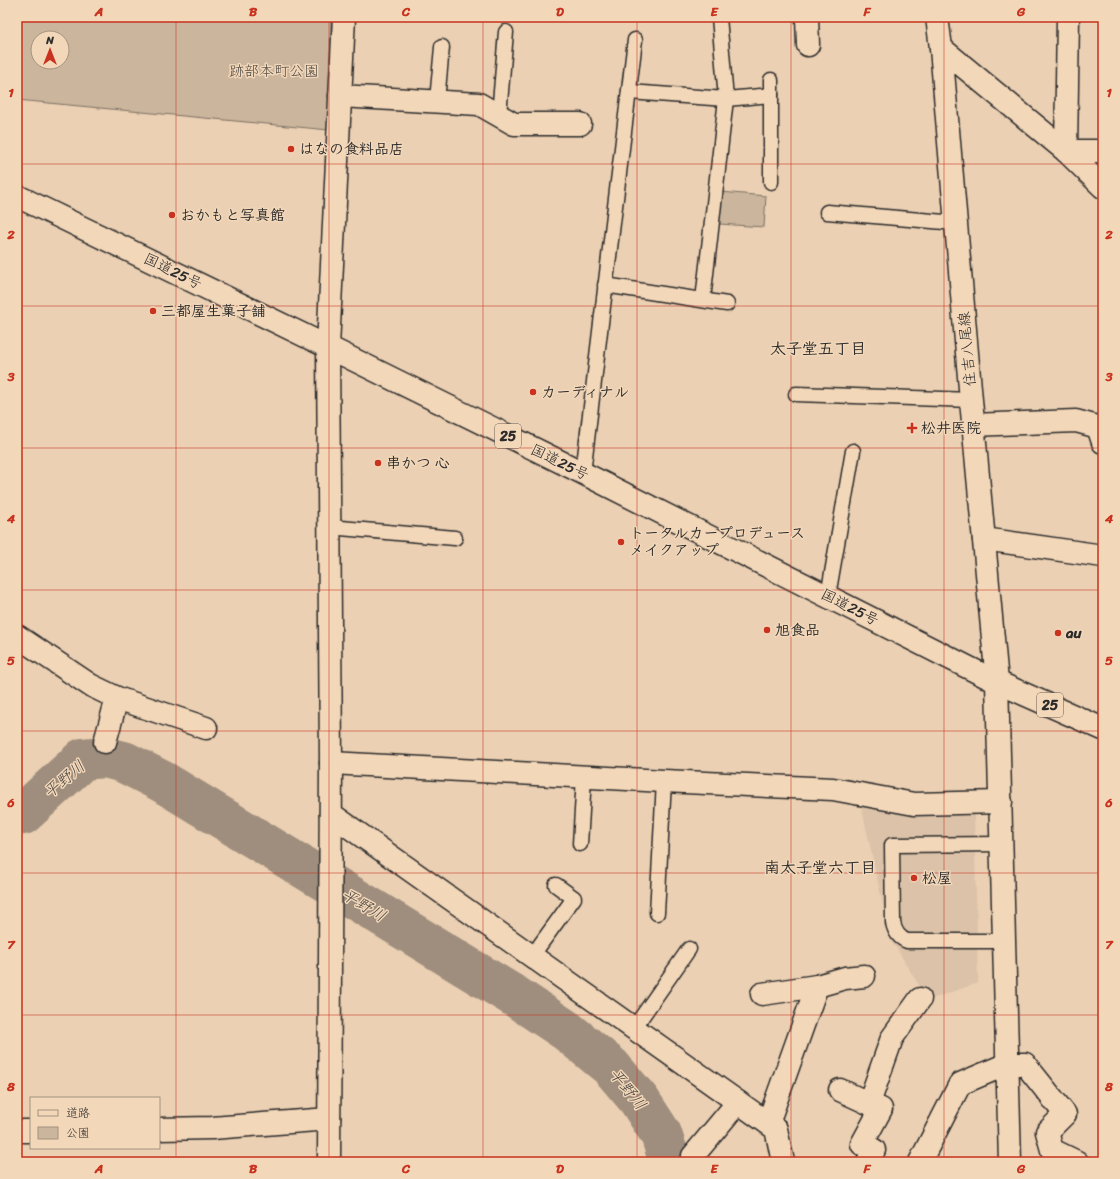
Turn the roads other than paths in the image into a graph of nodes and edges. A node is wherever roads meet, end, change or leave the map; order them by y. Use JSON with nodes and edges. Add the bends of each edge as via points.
{"nodes":[{"id":1,"x":344,"y":17,"type":"edge"},
{"id":2,"x":719,"y":17,"type":"edge"},
{"id":3,"x":807,"y":17,"type":"edge"},
{"id":4,"x":937,"y":17,"type":"edge"},
{"id":5,"x":1068,"y":17,"type":"edge"},
{"id":6,"x":506,"y":32,"type":"dead end"},
{"id":7,"x":635,"y":40,"type":"dead end"},
{"id":8,"x":808,"y":46,"type":"dead end"},
{"id":9,"x":442,"y":47,"type":"dead end"},
{"id":10,"x":941,"y":48,"type":"junction"},
{"id":11,"x":771,"y":80,"type":"dead end"},
{"id":12,"x":628,"y":92,"type":"junction"},
{"id":13,"x":771,"y":95,"type":"junction"},
{"id":14,"x":340,"y":96,"type":"junction"},
{"id":15,"x":726,"y":99,"type":"junction"},
{"id":16,"x":437,"y":101,"type":"junction"},
{"id":17,"x":499,"y":115,"type":"junction"},
{"id":18,"x":580,"y":124,"type":"dead end"},
{"id":19,"x":1066,"y":151,"type":"junction"},
{"id":20,"x":1103,"y":151,"type":"edge"},
{"id":21,"x":771,"y":182,"type":"dead end"},
{"id":22,"x":1103,"y":187,"type":"edge"},
{"id":23,"x":17,"y":196,"type":"edge"},
{"id":24,"x":827,"y":212,"type":"dead end"},
{"id":25,"x":956,"y":223,"type":"junction"},
{"id":26,"x":605,"y":285,"type":"junction"},
{"id":27,"x":703,"y":300,"type":"junction"},
{"id":28,"x":727,"y":304,"type":"dead end"},
{"id":29,"x":328,"y":347,"type":"junction"},
{"id":30,"x":796,"y":394,"type":"dead end"},
{"id":31,"x":971,"y":400,"type":"junction"},
{"id":32,"x":973,"y":425,"type":"junction"},
{"id":33,"x":1103,"y":442,"type":"edge"},
{"id":34,"x":853,"y":451,"type":"dead end"},
{"id":35,"x":583,"y":473,"type":"junction"},
{"id":36,"x":330,"y":527,"type":"junction"},
{"id":37,"x":456,"y":538,"type":"dead end"},
{"id":38,"x":984,"y":539,"type":"junction"},
{"id":39,"x":1103,"y":556,"type":"edge"},
{"id":40,"x":828,"y":596,"type":"junction"},
{"id":41,"x":17,"y":636,"type":"edge"},
{"id":42,"x":997,"y":682,"type":"junction"},
{"id":43,"x":117,"y":698,"type":"junction"},
{"id":44,"x":206,"y":728,"type":"dead end"},
{"id":45,"x":1103,"y":729,"type":"edge"},
{"id":46,"x":105,"y":742,"type":"dead end"},
{"id":47,"x":331,"y":764,"type":"junction"},
{"id":48,"x":584,"y":777,"type":"junction"},
{"id":49,"x":664,"y":781,"type":"junction"},
{"id":50,"x":1001,"y":802,"type":"junction"},
{"id":51,"x":331,"y":814,"type":"junction"},
{"id":52,"x":580,"y":844,"type":"dead end"},
{"id":53,"x":1002,"y":844,"type":"junction"},
{"id":54,"x":556,"y":885,"type":"dead end"},
{"id":55,"x":656,"y":913,"type":"dead end"},
{"id":56,"x":1004,"y":941,"type":"junction"},
{"id":57,"x":689,"y":949,"type":"dead end"},
{"id":58,"x":532,"y":956,"type":"junction"},
{"id":59,"x":864,"y":976,"type":"dead end"},
{"id":60,"x":817,"y":986,"type":"junction"},
{"id":61,"x":762,"y":994,"type":"dead end"},
{"id":62,"x":920,"y":999,"type":"dead end"},
{"id":63,"x":634,"y":1028,"type":"junction"},
{"id":64,"x":1007,"y":1064,"type":"junction"},
{"id":65,"x":840,"y":1090,"type":"dead end"},
{"id":66,"x":738,"y":1102,"type":"junction"},
{"id":67,"x":869,"y":1103,"type":"junction"},
{"id":68,"x":330,"y":1119,"type":"junction"},
{"id":69,"x":768,"y":1123,"type":"junction"},
{"id":70,"x":160,"y":1129,"type":"edge"},
{"id":71,"x":17,"y":1131,"type":"edge"},
{"id":72,"x":30,"y":1131,"type":"edge"},
{"id":73,"x":693,"y":1156,"type":"dead end"},
{"id":74,"x":329,"y":1162,"type":"edge"},
{"id":75,"x":783,"y":1162,"type":"edge"},
{"id":76,"x":868,"y":1162,"type":"edge"},
{"id":77,"x":920,"y":1162,"type":"edge"},
{"id":78,"x":1010,"y":1162,"type":"edge"},
{"id":79,"x":1077,"y":1162,"type":"edge"}],
"edges":[{"from":1,"to":14,"type":"main road"},
{"from":2,"to":15,"type":"lane"},
{"from":3,"to":8,"type":"main road"},
{"from":4,"to":10,"type":"main road","name":"住吉八尾線"},
{"from":5,"to":19,"type":"main road"},
{"from":6,"to":17,"type":"lane"},
{"from":7,"to":12,"type":"lane"},
{"from":9,"to":16,"type":"lane"},
{"from":10,"to":19,"type":"main road"},
{"from":10,"to":25,"type":"main road","name":"住吉八尾線"},
{"from":11,"to":13,"type":"lane"},
{"from":12,"to":15,"type":"lane"},
{"from":12,"to":26,"type":"lane"},
{"from":13,"to":15,"type":"lane"},
{"from":13,"to":21,"type":"lane"},
{"from":14,"to":16,"type":"main road"},
{"from":14,"to":29,"type":"main road"},
{"from":15,"to":27,"type":"lane"},
{"from":16,"to":17,"type":"main road","via":[[479,104]]},
{"from":17,"to":18,"type":"main road","via":[[514,124]]},
{"from":19,"to":20,"type":"main road"},
{"from":19,"to":22,"type":"main road"},
{"from":23,"to":29,"type":"main road","name":"国道25号","number":"25"},
{"from":24,"to":25,"type":"lane"},
{"from":25,"to":31,"type":"main road","name":"住吉八尾線"},
{"from":26,"to":27,"type":"lane"},
{"from":26,"to":35,"type":"lane"},
{"from":27,"to":28,"type":"lane"},
{"from":29,"to":35,"type":"main road","name":"国道25号","number":"25"},
{"from":29,"to":36,"type":"main road"},
{"from":30,"to":31,"type":"lane"},
{"from":31,"to":32,"type":"main road","name":"住吉八尾線"},
{"from":32,"to":33,"type":"main road","via":[[1076,421],[1098,427]]},
{"from":32,"to":38,"type":"main road","name":"住吉八尾線"},
{"from":34,"to":40,"type":"lane"},
{"from":35,"to":40,"type":"main road","name":"国道25号","number":"25"},
{"from":36,"to":37,"type":"lane"},
{"from":36,"to":47,"type":"main road"},
{"from":38,"to":39,"type":"main road"},
{"from":38,"to":42,"type":"main road","name":"住吉八尾線"},
{"from":40,"to":42,"type":"main road","name":"国道25号","number":"25"},
{"from":41,"to":43,"type":"main road","via":[[90,685]]},
{"from":42,"to":45,"type":"main road","name":"国道25号","number":"25"},
{"from":42,"to":50,"type":"main road","name":"住吉八尾線"},
{"from":43,"to":44,"type":"main road"},
{"from":43,"to":46,"type":"main road"},
{"from":47,"to":48,"type":"main road"},
{"from":47,"to":51,"type":"main road"},
{"from":48,"to":49,"type":"main road"},
{"from":48,"to":52,"type":"lane"},
{"from":49,"to":50,"type":"main road","via":[[833,789],[914,804]]},
{"from":49,"to":55,"type":"lane"},
{"from":50,"to":53,"type":"main road","name":"住吉八尾線"},
{"from":51,"to":58,"type":"main road"},
{"from":51,"to":68,"type":"main road"},
{"from":53,"to":56,"type":"main road","name":"住吉八尾線"},
{"from":53,"to":56,"type":"lane","via":[[892,845],[893,923],[897,934],[907,941]]},
{"from":54,"to":58,"type":"lane","via":[[574,898]]},
{"from":56,"to":64,"type":"main road","name":"住吉八尾線"},
{"from":57,"to":63,"type":"lane"},
{"from":58,"to":63,"type":"main road"},
{"from":59,"to":60,"type":"main road"},
{"from":60,"to":61,"type":"main road"},
{"from":60,"to":69,"type":"main road"},
{"from":62,"to":67,"type":"main road","via":[[892,1038]]},
{"from":63,"to":66,"type":"main road"},
{"from":64,"to":77,"type":"main road","via":[[960,1084]]},
{"from":64,"to":78,"type":"main road","name":"住吉八尾線"},
{"from":64,"to":79,"type":"main road","via":[[1025,1064],[1065,1114],[1046,1132],[1052,1150]]},
{"from":65,"to":67,"type":"main road"},
{"from":66,"to":69,"type":"main road"},
{"from":66,"to":73,"type":"main road"},
{"from":67,"to":76,"type":"main road","via":[[881,1109],[862,1144],[874,1150]]},
{"from":68,"to":70,"type":"main road","via":[[212,1128]]},
{"from":68,"to":74,"type":"main road"},
{"from":69,"to":75,"type":"main road","via":[[776,1129]]},
{"from":71,"to":72,"type":"main road"}]}
